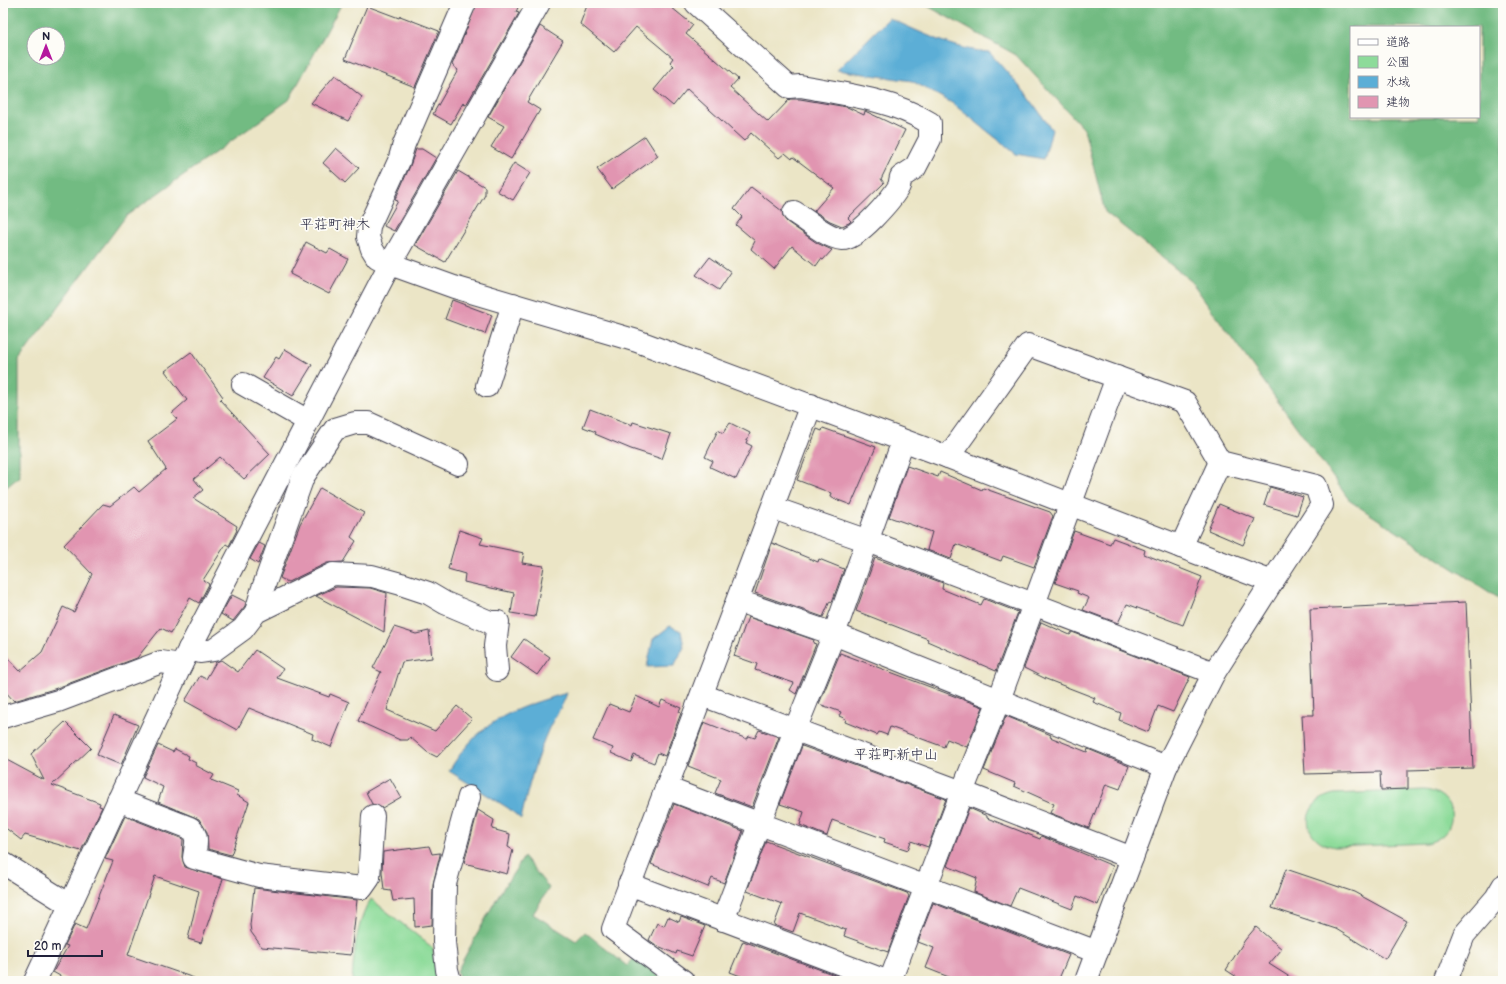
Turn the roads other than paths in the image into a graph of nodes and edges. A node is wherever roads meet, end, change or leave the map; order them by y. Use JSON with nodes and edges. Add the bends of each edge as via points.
{"nodes":[{"id":1,"x":465,"y":3,"type":"edge"},
{"id":2,"x":539,"y":3,"type":"edge"},
{"id":3,"x":696,"y":3,"type":"edge"},
{"id":4,"x":794,"y":212,"type":"dead end"},
{"id":5,"x":390,"y":264,"type":"junction"},
{"id":6,"x":513,"y":304,"type":"junction"},
{"id":7,"x":1117,"y":377,"type":"junction"},
{"id":8,"x":243,"y":384,"type":"dead end"},
{"id":9,"x":487,"y":386,"type":"dead end"},
{"id":10,"x":811,"y":405,"type":"junction"},
{"id":11,"x":308,"y":420,"type":"junction"},
{"id":12,"x":903,"y":441,"type":"junction"},
{"id":13,"x":948,"y":457,"type":"junction"},
{"id":14,"x":1220,"y":462,"type":"junction"},
{"id":15,"x":458,"y":464,"type":"dead end"},
{"id":16,"x":1071,"y":504,"type":"junction"},
{"id":17,"x":773,"y":508,"type":"junction"},
{"id":18,"x":868,"y":541,"type":"junction"},
{"id":19,"x":1181,"y":547,"type":"junction"},
{"id":20,"x":1272,"y":582,"type":"junction"},
{"id":21,"x":738,"y":601,"type":"junction"},
{"id":22,"x":1033,"y":605,"type":"junction"},
{"id":23,"x":256,"y":612,"type":"junction"},
{"id":24,"x":834,"y":634,"type":"junction"},
{"id":25,"x":185,"y":657,"type":"junction"},
{"id":26,"x":497,"y":670,"type":"dead end"},
{"id":27,"x":1214,"y":673,"type":"junction"},
{"id":28,"x":702,"y":695,"type":"junction"},
{"id":29,"x":999,"y":700,"type":"junction"},
{"id":30,"x":3,"y":717,"type":"edge"},
{"id":31,"x":794,"y":730,"type":"junction"},
{"id":32,"x":1166,"y":767,"type":"junction"},
{"id":33,"x":666,"y":788,"type":"junction"},
{"id":34,"x":962,"y":792,"type":"junction"},
{"id":35,"x":469,"y":797,"type":"dead end"},
{"id":36,"x":118,"y":800,"type":"junction"},
{"id":37,"x":373,"y":816,"type":"dead end"},
{"id":38,"x":760,"y":823,"type":"junction"},
{"id":39,"x":1132,"y":858,"type":"junction"},
{"id":40,"x":3,"y":864,"type":"edge"},
{"id":41,"x":629,"y":884,"type":"junction"},
{"id":42,"x":1503,"y":886,"type":"edge"},
{"id":43,"x":925,"y":887,"type":"junction"},
{"id":44,"x":70,"y":905,"type":"junction"},
{"id":45,"x":723,"y":920,"type":"junction"},
{"id":46,"x":1097,"y":952,"type":"junction"},
{"id":47,"x":35,"y":981,"type":"edge"},
{"id":48,"x":450,"y":981,"type":"edge"},
{"id":49,"x":683,"y":981,"type":"edge"},
{"id":50,"x":886,"y":981,"type":"edge"},
{"id":51,"x":890,"y":981,"type":"edge"},
{"id":52,"x":1086,"y":981,"type":"edge"},
{"id":53,"x":1446,"y":981,"type":"edge"}],
"edges":[{"from":1,"to":5,"type":"street","via":[[369,226],[368,236],[372,249],[378,257]]},
{"from":2,"to":5,"type":"street"},
{"from":3,"to":4,"type":"street","via":[[789,87],[800,86],[865,98],[910,111],[930,123],[930,139],[915,168],[901,177],[899,186],[865,228],[856,235],[843,240],[830,235]]},
{"from":5,"to":6,"type":"street","via":[[454,288]]},
{"from":5,"to":11,"type":"street"},
{"from":6,"to":9,"type":"street"},
{"from":6,"to":10,"type":"street","via":[[637,341]]},
{"from":7,"to":13,"type":"street","via":[[1028,345]]},
{"from":7,"to":14,"type":"street","via":[[1185,402]]},
{"from":7,"to":16,"type":"street"},
{"from":8,"to":11,"type":"street"},
{"from":10,"to":12,"type":"street"},
{"from":10,"to":17,"type":"street"},
{"from":11,"to":25,"type":"street"},
{"from":12,"to":13,"type":"street"},
{"from":12,"to":18,"type":"street"},
{"from":13,"to":16,"type":"street"},
{"from":14,"to":19,"type":"street"},
{"from":14,"to":20,"type":"street","via":[[1316,486],[1322,505]]},
{"from":15,"to":23,"type":"street","via":[[368,423],[355,423],[336,429],[297,489]]},
{"from":16,"to":19,"type":"street"},
{"from":16,"to":22,"type":"street"},
{"from":17,"to":18,"type":"street"},
{"from":17,"to":21,"type":"street"},
{"from":18,"to":22,"type":"street"},
{"from":18,"to":24,"type":"street"},
{"from":19,"to":20,"type":"street"},
{"from":20,"to":27,"type":"street"},
{"from":21,"to":24,"type":"street"},
{"from":21,"to":28,"type":"street"},
{"from":22,"to":27,"type":"street"},
{"from":22,"to":29,"type":"street"},
{"from":23,"to":25,"type":"street","via":[[243,629],[214,650]]},
{"from":23,"to":26,"type":"street","via":[[333,574],[372,576],[428,593],[490,622],[498,622],[495,646]]},
{"from":24,"to":29,"type":"street"},
{"from":24,"to":31,"type":"street"},
{"from":25,"to":30,"type":"street","via":[[161,662],[58,702]]},
{"from":25,"to":36,"type":"street"},
{"from":27,"to":32,"type":"street"},
{"from":28,"to":31,"type":"street"},
{"from":28,"to":33,"type":"street"},
{"from":29,"to":32,"type":"street"},
{"from":29,"to":34,"type":"street"},
{"from":31,"to":34,"type":"street"},
{"from":31,"to":38,"type":"street"},
{"from":32,"to":39,"type":"street"},
{"from":33,"to":38,"type":"street"},
{"from":33,"to":41,"type":"street"},
{"from":34,"to":39,"type":"street"},
{"from":34,"to":43,"type":"street"},
{"from":35,"to":48,"type":"street","via":[[445,884],[444,942]]},
{"from":36,"to":37,"type":"street","via":[[190,828],[197,840],[194,858],[259,876],[362,888],[369,878]]},
{"from":36,"to":44,"type":"street"},
{"from":38,"to":43,"type":"street"},
{"from":38,"to":45,"type":"street"},
{"from":39,"to":46,"type":"street"},
{"from":40,"to":44,"type":"street"},
{"from":41,"to":45,"type":"street"},
{"from":41,"to":49,"type":"street","via":[[613,929]]},
{"from":42,"to":53,"type":"street","via":[[1464,935]]},
{"from":43,"to":46,"type":"street"},
{"from":43,"to":51,"type":"street"},
{"from":44,"to":47,"type":"street"},
{"from":45,"to":50,"type":"street"},
{"from":46,"to":52,"type":"street"}]}
